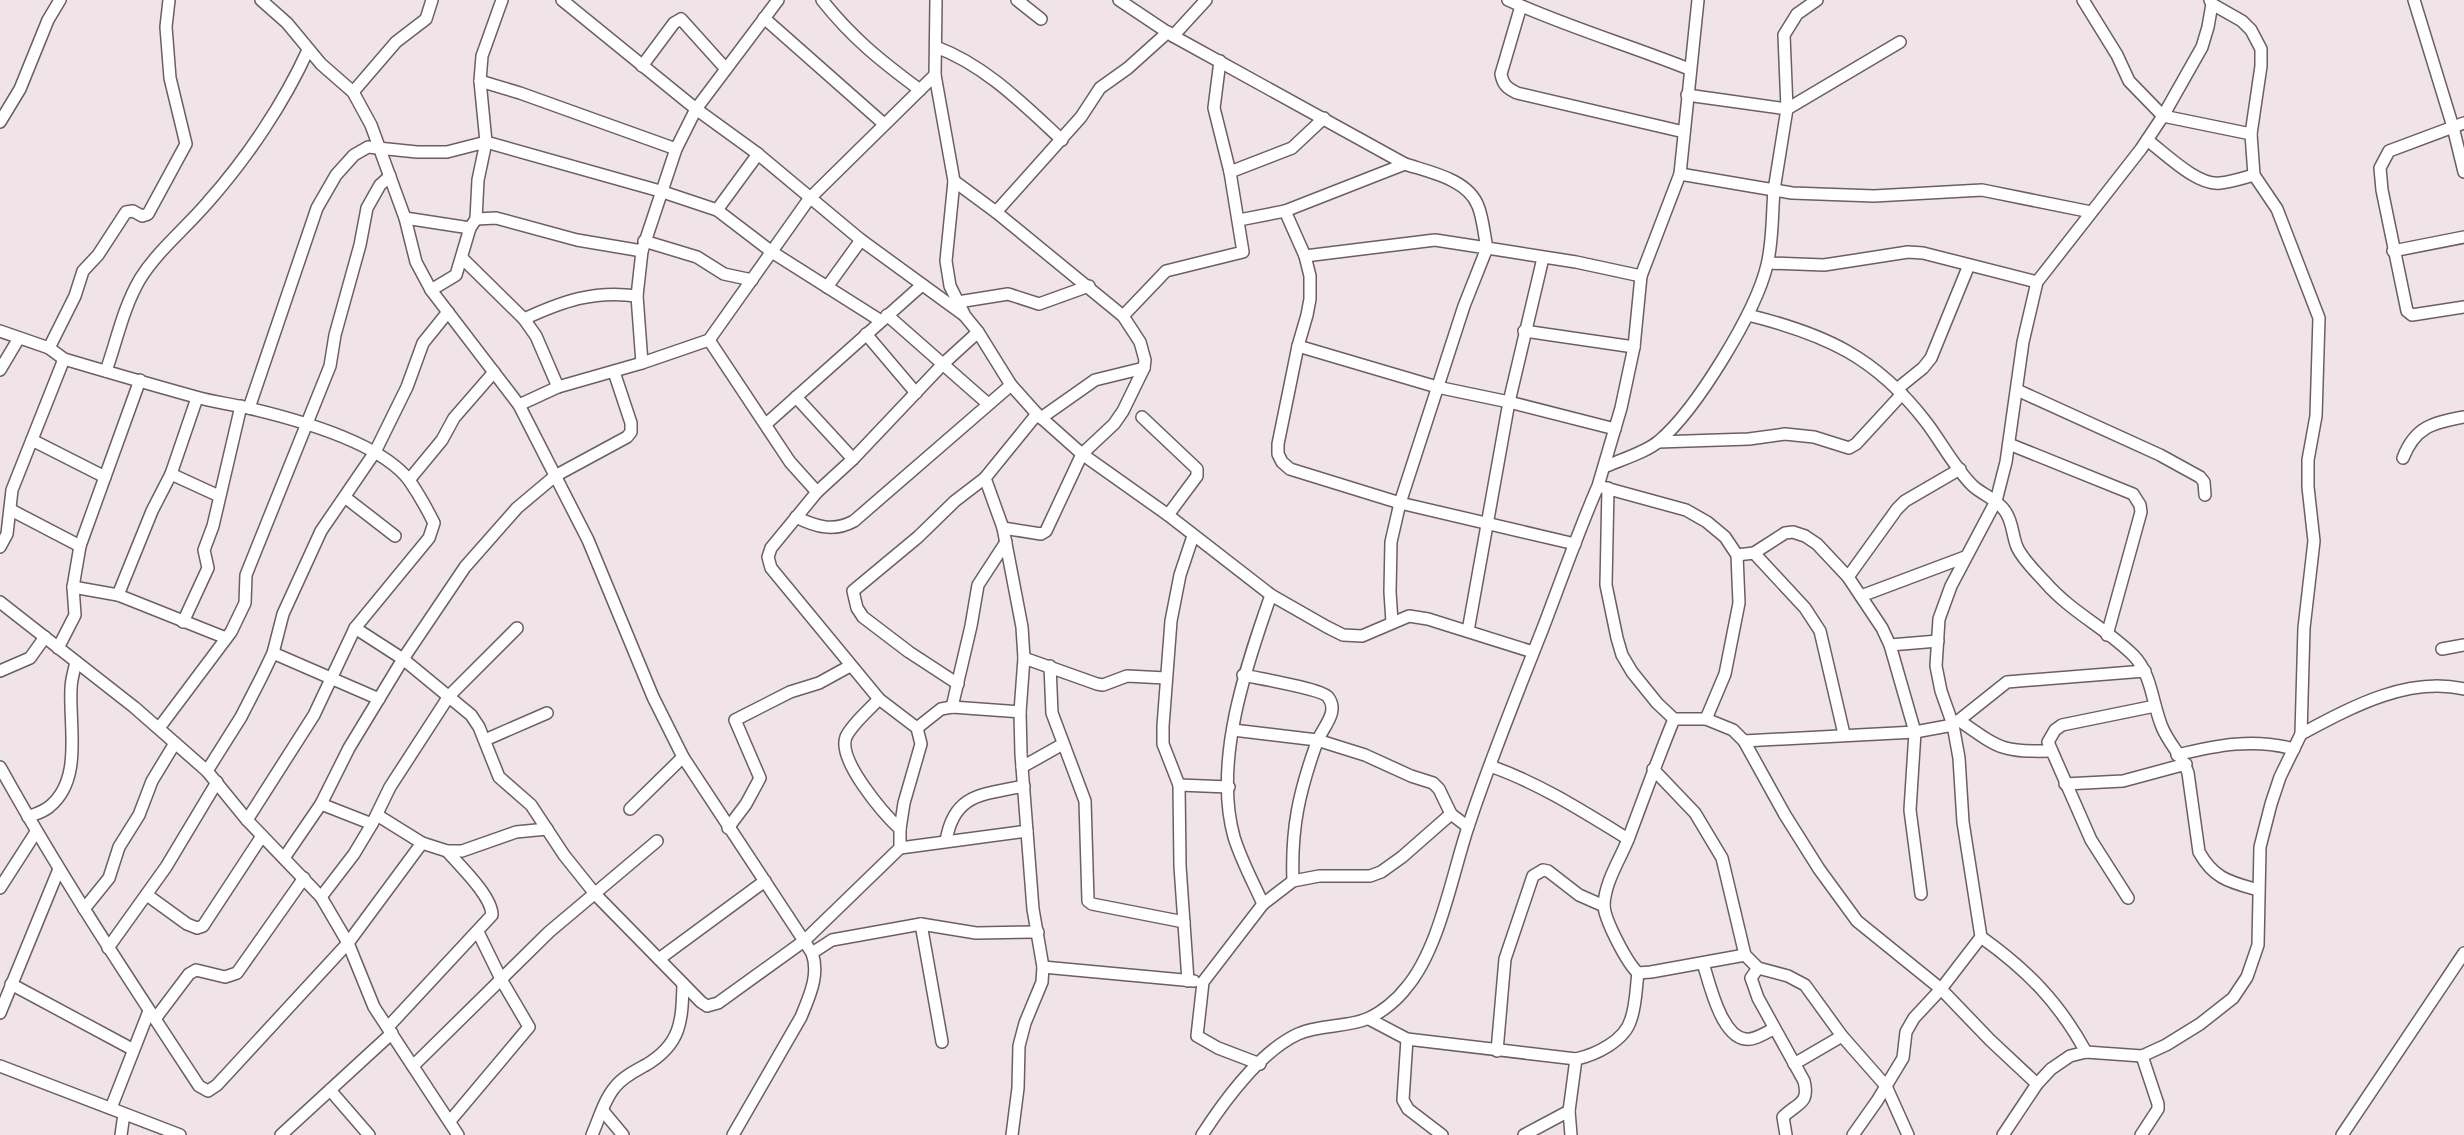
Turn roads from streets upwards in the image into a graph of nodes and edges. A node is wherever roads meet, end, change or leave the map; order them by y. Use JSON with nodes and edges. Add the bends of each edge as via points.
{"nodes":[{"id":1,"x":60,"y":0,"type":"edge"},
{"id":2,"x":169,"y":0,"type":"edge"},
{"id":3,"x":261,"y":0,"type":"edge"},
{"id":4,"x":432,"y":0,"type":"edge"},
{"id":5,"x":502,"y":0,"type":"edge"},
{"id":6,"x":562,"y":0,"type":"edge"},
{"id":7,"x":778,"y":0,"type":"edge"},
{"id":8,"x":822,"y":0,"type":"edge"},
{"id":9,"x":936,"y":0,"type":"edge"},
{"id":10,"x":1017,"y":0,"type":"edge"},
{"id":11,"x":1119,"y":0,"type":"edge"},
{"id":12,"x":1206,"y":0,"type":"edge"},
{"id":13,"x":1508,"y":0,"type":"edge"},
{"id":14,"x":1698,"y":0,"type":"edge"},
{"id":15,"x":1816,"y":0,"type":"edge"},
{"id":16,"x":2083,"y":0,"type":"edge"},
{"id":17,"x":2414,"y":0,"type":"edge"},
{"id":18,"x":2211,"y":2,"type":"edge"},
{"id":19,"x":1521,"y":6,"type":"junction"},
{"id":20,"x":764,"y":18,"type":"junction"},
{"id":21,"x":1041,"y":19,"type":"dead end"},
{"id":22,"x":1171,"y":34,"type":"junction"},
{"id":23,"x":1900,"y":42,"type":"dead end"},
{"id":24,"x":936,"y":47,"type":"junction"},
{"id":25,"x":308,"y":50,"type":"junction"},
{"id":26,"x":1220,"y":61,"type":"junction"},
{"id":27,"x":642,"y":66,"type":"junction"},
{"id":28,"x":726,"y":69,"type":"junction"},
{"id":29,"x":1690,"y":70,"type":"junction"},
{"id":30,"x":935,"y":75,"type":"junction"},
{"id":31,"x":480,"y":81,"type":"junction"},
{"id":32,"x":920,"y":90,"type":"junction"},
{"id":33,"x":353,"y":92,"type":"junction"},
{"id":34,"x":1687,"y":95,"type":"junction"},
{"id":35,"x":1788,"y":108,"type":"junction"},
{"id":36,"x":696,"y":109,"type":"junction"},
{"id":37,"x":2163,"y":116,"type":"junction"},
{"id":38,"x":1324,"y":118,"type":"junction"},
{"id":39,"x":0,"y":122,"type":"edge"},
{"id":40,"x":884,"y":124,"type":"junction"},
{"id":41,"x":2459,"y":125,"type":"edge"},
{"id":42,"x":1684,"y":132,"type":"junction"},
{"id":43,"x":2251,"y":134,"type":"junction"},
{"id":44,"x":1062,"y":140,"type":"junction"},
{"id":45,"x":2147,"y":140,"type":"junction"},
{"id":46,"x":486,"y":142,"type":"junction"},
{"id":47,"x":380,"y":147,"type":"junction"},
{"id":48,"x":676,"y":149,"type":"junction"},
{"id":49,"x":758,"y":154,"type":"junction"},
{"id":50,"x":1405,"y":164,"type":"junction"},
{"id":51,"x":1230,"y":172,"type":"junction"},
{"id":52,"x":2464,"y":172,"type":"edge"},
{"id":53,"x":1680,"y":174,"type":"junction"},
{"id":54,"x":2254,"y":175,"type":"junction"},
{"id":55,"x":390,"y":176,"type":"junction"},
{"id":56,"x":954,"y":182,"type":"junction"},
{"id":57,"x":1774,"y":190,"type":"junction"},
{"id":58,"x":660,"y":191,"type":"junction"},
{"id":59,"x":478,"y":199,"type":"junction"},
{"id":60,"x":809,"y":199,"type":"junction"},
{"id":61,"x":716,"y":210,"type":"junction"},
{"id":62,"x":1285,"y":211,"type":"junction"},
{"id":63,"x":996,"y":212,"type":"junction"},
{"id":64,"x":2091,"y":212,"type":"junction"},
{"id":65,"x":405,"y":218,"type":"junction"},
{"id":66,"x":496,"y":218,"type":"junction"},
{"id":67,"x":1239,"y":220,"type":"junction"},
{"id":68,"x":473,"y":224,"type":"junction"},
{"id":69,"x":2464,"y":237,"type":"edge"},
{"id":70,"x":861,"y":240,"type":"junction"},
{"id":71,"x":643,"y":246,"type":"junction"},
{"id":72,"x":1487,"y":248,"type":"junction"},
{"id":73,"x":2393,"y":251,"type":"junction"},
{"id":74,"x":772,"y":252,"type":"junction"},
{"id":75,"x":1305,"y":256,"type":"junction"},
{"id":76,"x":462,"y":258,"type":"junction"},
{"id":77,"x":1543,"y":258,"type":"junction"},
{"id":78,"x":1768,"y":263,"type":"junction"},
{"id":79,"x":1969,"y":265,"type":"junction"},
{"id":80,"x":1641,"y":276,"type":"junction"},
{"id":81,"x":752,"y":280,"type":"junction"},
{"id":82,"x":2037,"y":282,"type":"junction"},
{"id":83,"x":922,"y":285,"type":"junction"},
{"id":84,"x":1089,"y":286,"type":"junction"},
{"id":85,"x":827,"y":287,"type":"junction"},
{"id":86,"x":431,"y":290,"type":"junction"},
{"id":87,"x":637,"y":296,"type":"junction"},
{"id":88,"x":958,"y":302,"type":"junction"},
{"id":89,"x":2464,"y":307,"type":"edge"},
{"id":90,"x":448,"y":312,"type":"junction"},
{"id":91,"x":965,"y":316,"type":"junction"},
{"id":92,"x":1123,"y":316,"type":"junction"},
{"id":93,"x":1748,"y":316,"type":"junction"},
{"id":94,"x":884,"y":318,"type":"junction"},
{"id":95,"x":524,"y":319,"type":"junction"},
{"id":96,"x":0,"y":331,"type":"edge"},
{"id":97,"x":1524,"y":331,"type":"junction"},
{"id":98,"x":978,"y":332,"type":"junction"},
{"id":99,"x":866,"y":334,"type":"junction"},
{"id":100,"x":19,"y":338,"type":"junction"},
{"id":101,"x":709,"y":340,"type":"junction"},
{"id":102,"x":1298,"y":346,"type":"junction"},
{"id":103,"x":1634,"y":347,"type":"junction"},
{"id":104,"x":50,"y":348,"type":"junction"},
{"id":105,"x":64,"y":360,"type":"junction"},
{"id":106,"x":642,"y":364,"type":"junction"},
{"id":107,"x":943,"y":364,"type":"junction"},
{"id":108,"x":1144,"y":368,"type":"junction"},
{"id":109,"x":0,"y":370,"type":"edge"},
{"id":110,"x":106,"y":372,"type":"junction"},
{"id":111,"x":494,"y":372,"type":"junction"},
{"id":112,"x":614,"y":372,"type":"junction"},
{"id":113,"x":140,"y":380,"type":"junction"},
{"id":114,"x":1011,"y":385,"type":"junction"},
{"id":115,"x":558,"y":387,"type":"junction"},
{"id":116,"x":1437,"y":388,"type":"junction"},
{"id":117,"x":2017,"y":390,"type":"junction"},
{"id":118,"x":1900,"y":392,"type":"junction"},
{"id":119,"x":916,"y":393,"type":"junction"},
{"id":120,"x":796,"y":397,"type":"junction"},
{"id":121,"x":197,"y":398,"type":"junction"},
{"id":122,"x":1509,"y":402,"type":"junction"},
{"id":123,"x":987,"y":403,"type":"junction"},
{"id":124,"x":519,"y":405,"type":"junction"},
{"id":125,"x":245,"y":407,"type":"junction"},
{"id":126,"x":1039,"y":416,"type":"junction"},
{"id":127,"x":1142,"y":417,"type":"dead end"},
{"id":128,"x":2464,"y":417,"type":"edge"},
{"id":129,"x":306,"y":423,"type":"junction"},
{"id":130,"x":766,"y":424,"type":"junction"},
{"id":131,"x":1615,"y":428,"type":"junction"},
{"id":132,"x":32,"y":440,"type":"junction"},
{"id":133,"x":1658,"y":442,"type":"junction"},
{"id":134,"x":2009,"y":444,"type":"junction"},
{"id":135,"x":375,"y":452,"type":"junction"},
{"id":136,"x":1082,"y":454,"type":"junction"},
{"id":137,"x":2402,"y":458,"type":"dead end"},
{"id":138,"x":853,"y":459,"type":"junction"},
{"id":139,"x":1604,"y":467,"type":"junction"},
{"id":140,"x":1960,"y":468,"type":"junction"},
{"id":141,"x":171,"y":474,"type":"junction"},
{"id":142,"x":555,"y":476,"type":"junction"},
{"id":143,"x":104,"y":477,"type":"junction"},
{"id":144,"x":985,"y":478,"type":"junction"},
{"id":145,"x":408,"y":480,"type":"junction"},
{"id":146,"x":1603,"y":487,"type":"junction"},
{"id":147,"x":817,"y":492,"type":"junction"},
{"id":148,"x":2205,"y":495,"type":"dead end"},
{"id":149,"x":219,"y":496,"type":"junction"},
{"id":150,"x":346,"y":498,"type":"junction"},
{"id":151,"x":1996,"y":501,"type":"junction"},
{"id":152,"x":1400,"y":503,"type":"junction"},
{"id":153,"x":11,"y":510,"type":"junction"},
{"id":154,"x":1168,"y":515,"type":"junction"},
{"id":155,"x":796,"y":517,"type":"junction"},
{"id":156,"x":1488,"y":524,"type":"junction"},
{"id":157,"x":1003,"y":528,"type":"junction"},
{"id":158,"x":395,"y":536,"type":"dead end"},
{"id":159,"x":1193,"y":536,"type":"junction"},
{"id":160,"x":1006,"y":542,"type":"junction"},
{"id":161,"x":1575,"y":544,"type":"junction"},
{"id":162,"x":80,"y":546,"type":"junction"},
{"id":163,"x":0,"y":547,"type":"edge"},
{"id":164,"x":1754,"y":553,"type":"junction"},
{"id":165,"x":1737,"y":555,"type":"junction"},
{"id":166,"x":1965,"y":557,"type":"junction"},
{"id":167,"x":1848,"y":577,"type":"junction"},
{"id":168,"x":73,"y":586,"type":"junction"},
{"id":169,"x":118,"y":595,"type":"junction"},
{"id":170,"x":1271,"y":595,"type":"junction"},
{"id":171,"x":1861,"y":596,"type":"junction"},
{"id":172,"x":0,"y":602,"type":"edge"},
{"id":173,"x":183,"y":622,"type":"junction"},
{"id":174,"x":1392,"y":622,"type":"junction"},
{"id":175,"x":355,"y":628,"type":"junction"},
{"id":176,"x":517,"y":628,"type":"dead end"},
{"id":177,"x":1468,"y":631,"type":"junction"},
{"id":178,"x":2107,"y":635,"type":"junction"},
{"id":179,"x":44,"y":637,"type":"junction"},
{"id":180,"x":226,"y":638,"type":"junction"},
{"id":181,"x":1938,"y":641,"type":"junction"},
{"id":182,"x":1890,"y":645,"type":"junction"},
{"id":183,"x":2464,"y":645,"type":"edge"},
{"id":184,"x":58,"y":648,"type":"junction"},
{"id":185,"x":2442,"y":649,"type":"dead end"},
{"id":186,"x":1534,"y":652,"type":"junction"},
{"id":187,"x":273,"y":653,"type":"junction"},
{"id":188,"x":1024,"y":658,"type":"junction"},
{"id":189,"x":403,"y":659,"type":"junction"},
{"id":190,"x":76,"y":662,"type":"junction"},
{"id":191,"x":850,"y":666,"type":"junction"},
{"id":192,"x":1050,"y":666,"type":"junction"},
{"id":193,"x":0,"y":671,"type":"edge"},
{"id":194,"x":2145,"y":671,"type":"junction"},
{"id":195,"x":1243,"y":675,"type":"junction"},
{"id":196,"x":1166,"y":678,"type":"junction"},
{"id":197,"x":330,"y":679,"type":"junction"},
{"id":198,"x":958,"y":684,"type":"junction"},
{"id":199,"x":2464,"y":689,"type":"edge"},
{"id":200,"x":449,"y":696,"type":"junction"},
{"id":201,"x":379,"y":699,"type":"junction"},
{"id":202,"x":879,"y":699,"type":"junction"},
{"id":203,"x":2155,"y":706,"type":"junction"},
{"id":204,"x":952,"y":707,"type":"junction"},
{"id":205,"x":1020,"y":712,"type":"junction"},
{"id":206,"x":547,"y":713,"type":"dead end"},
{"id":207,"x":1674,"y":718,"type":"junction"},
{"id":208,"x":1706,"y":719,"type":"junction"},
{"id":209,"x":1957,"y":723,"type":"junction"},
{"id":210,"x":159,"y":728,"type":"junction"},
{"id":211,"x":917,"y":728,"type":"junction"},
{"id":212,"x":1233,"y":730,"type":"junction"},
{"id":213,"x":1915,"y":732,"type":"junction"},
{"id":214,"x":1844,"y":734,"type":"junction"},
{"id":215,"x":2301,"y":734,"type":"junction"},
{"id":216,"x":485,"y":740,"type":"junction"},
{"id":217,"x":1317,"y":740,"type":"junction"},
{"id":218,"x":1744,"y":741,"type":"junction"},
{"id":219,"x":175,"y":743,"type":"junction"},
{"id":220,"x":1063,"y":744,"type":"junction"},
{"id":221,"x":2294,"y":749,"type":"junction"},
{"id":222,"x":2051,"y":751,"type":"junction"},
{"id":223,"x":2177,"y":755,"type":"junction"},
{"id":224,"x":683,"y":757,"type":"junction"},
{"id":225,"x":2186,"y":764,"type":"junction"},
{"id":226,"x":1490,"y":766,"type":"junction"},
{"id":227,"x":0,"y":767,"type":"edge"},
{"id":228,"x":1022,"y":768,"type":"junction"},
{"id":229,"x":1653,"y":769,"type":"junction"},
{"id":230,"x":207,"y":771,"type":"junction"},
{"id":231,"x":217,"y":782,"type":"junction"},
{"id":232,"x":2065,"y":784,"type":"junction"},
{"id":233,"x":1179,"y":785,"type":"junction"},
{"id":234,"x":1024,"y":786,"type":"junction"},
{"id":235,"x":1229,"y":787,"type":"junction"},
{"id":236,"x":322,"y":804,"type":"junction"},
{"id":237,"x":630,"y":809,"type":"dead end"},
{"id":238,"x":1451,"y":814,"type":"junction"},
{"id":239,"x":28,"y":818,"type":"junction"},
{"id":240,"x":247,"y":820,"type":"junction"},
{"id":241,"x":374,"y":820,"type":"junction"},
{"id":242,"x":1468,"y":827,"type":"junction"},
{"id":243,"x":728,"y":828,"type":"junction"},
{"id":244,"x":547,"y":829,"type":"junction"},
{"id":245,"x":900,"y":829,"type":"junction"},
{"id":246,"x":1027,"y":831,"type":"junction"},
{"id":247,"x":36,"y":832,"type":"junction"},
{"id":248,"x":262,"y":836,"type":"junction"},
{"id":249,"x":1628,"y":839,"type":"junction"},
{"id":250,"x":657,"y":841,"type":"dead end"},
{"id":251,"x":946,"y":841,"type":"junction"},
{"id":252,"x":422,"y":843,"type":"junction"},
{"id":253,"x":900,"y":848,"type":"junction"},
{"id":254,"x":447,"y":851,"type":"junction"},
{"id":255,"x":284,"y":858,"type":"junction"},
{"id":256,"x":59,"y":869,"type":"junction"},
{"id":257,"x":304,"y":878,"type":"junction"},
{"id":258,"x":764,"y":881,"type":"junction"},
{"id":259,"x":1293,"y":881,"type":"junction"},
{"id":260,"x":0,"y":888,"type":"edge"},
{"id":261,"x":2258,"y":890,"type":"junction"},
{"id":262,"x":1921,"y":894,"type":"dead end"},
{"id":263,"x":147,"y":895,"type":"junction"},
{"id":264,"x":596,"y":895,"type":"junction"},
{"id":265,"x":321,"y":897,"type":"junction"},
{"id":266,"x":2128,"y":898,"type":"dead end"},
{"id":267,"x":1263,"y":904,"type":"junction"},
{"id":268,"x":1604,"y":906,"type":"junction"},
{"id":269,"x":84,"y":909,"type":"junction"},
{"id":270,"x":1184,"y":922,"type":"junction"},
{"id":271,"x":921,"y":924,"type":"junction"},
{"id":272,"x":478,"y":932,"type":"junction"},
{"id":273,"x":1038,"y":932,"type":"junction"},
{"id":274,"x":1981,"y":937,"type":"junction"},
{"id":275,"x":804,"y":941,"type":"junction"},
{"id":276,"x":348,"y":943,"type":"junction"},
{"id":277,"x":108,"y":948,"type":"junction"},
{"id":278,"x":2464,"y":953,"type":"edge"},
{"id":279,"x":812,"y":954,"type":"junction"},
{"id":280,"x":1745,"y":955,"type":"junction"},
{"id":281,"x":659,"y":959,"type":"junction"},
{"id":282,"x":1703,"y":963,"type":"junction"},
{"id":283,"x":1043,"y":967,"type":"junction"},
{"id":284,"x":1758,"y":968,"type":"junction"},
{"id":285,"x":2459,"y":969,"type":"edge"},
{"id":286,"x":1638,"y":973,"type":"junction"},
{"id":287,"x":502,"y":980,"type":"junction"},
{"id":288,"x":1188,"y":981,"type":"junction"},
{"id":289,"x":1203,"y":982,"type":"junction"},
{"id":290,"x":11,"y":984,"type":"junction"},
{"id":291,"x":683,"y":984,"type":"junction"},
{"id":292,"x":1941,"y":989,"type":"junction"},
{"id":293,"x":0,"y":1012,"type":"edge"},
{"id":294,"x":152,"y":1015,"type":"junction"},
{"id":295,"x":1368,"y":1018,"type":"junction"},
{"id":296,"x":1774,"y":1029,"type":"junction"},
{"id":297,"x":390,"y":1030,"type":"junction"},
{"id":298,"x":1842,"y":1036,"type":"junction"},
{"id":299,"x":1407,"y":1039,"type":"junction"},
{"id":300,"x":942,"y":1042,"type":"dead end"},
{"id":301,"x":132,"y":1049,"type":"junction"},
{"id":302,"x":1497,"y":1051,"type":"junction"},
{"id":303,"x":2086,"y":1052,"type":"junction"},
{"id":304,"x":2142,"y":1056,"type":"junction"},
{"id":305,"x":1576,"y":1059,"type":"junction"},
{"id":306,"x":1260,"y":1064,"type":"junction"},
{"id":307,"x":1794,"y":1064,"type":"junction"},
{"id":308,"x":0,"y":1066,"type":"edge"},
{"id":309,"x":413,"y":1066,"type":"junction"},
{"id":310,"x":2037,"y":1084,"type":"junction"},
{"id":311,"x":1886,"y":1086,"type":"junction"},
{"id":312,"x":330,"y":1090,"type":"junction"},
{"id":313,"x":111,"y":1108,"type":"junction"},
{"id":314,"x":1569,"y":1110,"type":"junction"},
{"id":315,"x":603,"y":1111,"type":"junction"},
{"id":316,"x":124,"y":1114,"type":"junction"},
{"id":317,"x":450,"y":1121,"type":"junction"},
{"id":318,"x":121,"y":1135,"type":"edge"},
{"id":319,"x":180,"y":1135,"type":"edge"},
{"id":320,"x":281,"y":1135,"type":"edge"},
{"id":321,"x":369,"y":1135,"type":"edge"},
{"id":322,"x":458,"y":1135,"type":"edge"},
{"id":323,"x":592,"y":1135,"type":"edge"},
{"id":324,"x":622,"y":1135,"type":"edge"},
{"id":325,"x":733,"y":1135,"type":"edge"},
{"id":326,"x":1012,"y":1135,"type":"edge"},
{"id":327,"x":1202,"y":1135,"type":"edge"},
{"id":328,"x":1442,"y":1135,"type":"edge"},
{"id":329,"x":1524,"y":1135,"type":"edge"},
{"id":330,"x":1571,"y":1135,"type":"edge"},
{"id":331,"x":1786,"y":1135,"type":"edge"},
{"id":332,"x":1853,"y":1135,"type":"edge"},
{"id":333,"x":1908,"y":1135,"type":"edge"},
{"id":334,"x":2003,"y":1135,"type":"edge"},
{"id":335,"x":2141,"y":1135,"type":"edge"},
{"id":336,"x":2342,"y":1135,"type":"edge"}],
"edges":[{"from":1,"to":39,"type":"street","via":[[48,20],[20,89]]},
{"from":2,"to":104,"type":"street","via":[[166,27],[170,78],[186,144],[148,214],[142,216],[133,211],[126,212],[83,271]]},
{"from":3,"to":25,"type":"street","via":[[287,22]]},
{"from":4,"to":33,"type":"street","via":[[426,19],[396,42]]},
{"from":5,"to":31,"type":"street","via":[[482,56]]},
{"from":6,"to":27,"type":"street"},
{"from":7,"to":20,"type":"street"},
{"from":8,"to":32,"type":"street","via":[[861,44]]},
{"from":9,"to":24,"type":"street"},
{"from":10,"to":21,"type":"street"},
{"from":11,"to":22,"type":"street"},
{"from":12,"to":22,"type":"street"},
{"from":13,"to":19,"type":"street"},
{"from":14,"to":29,"type":"street"},
{"from":15,"to":35,"type":"street","via":[[1797,14],[1784,35]]},
{"from":16,"to":37,"type":"street","via":[[2128,81]]},
{"from":17,"to":41,"type":"street"},
{"from":18,"to":37,"type":"street","via":[[2202,48]]},
{"from":18,"to":43,"type":"street","via":[[2242,21],[2261,49]]},
{"from":19,"to":29,"type":"street"},
{"from":19,"to":42,"type":"street","via":[[1501,74],[1507,88]]},
{"from":20,"to":28,"type":"street"},
{"from":20,"to":40,"type":"street"},
{"from":22,"to":26,"type":"street"},
{"from":22,"to":44,"type":"street","via":[[1100,88]]},
{"from":23,"to":35,"type":"street"},
{"from":24,"to":30,"type":"street"},
{"from":24,"to":44,"type":"street","via":[[960,57],[984,74]]},
{"from":25,"to":33,"type":"street"},
{"from":25,"to":110,"type":"street","via":[[281,104],[256,140],[209,201],[141,278],[122,317]]},
{"from":26,"to":38,"type":"street"},
{"from":26,"to":51,"type":"street","via":[[1214,108]]},
{"from":27,"to":28,"type":"street","via":[[674,23],[681,19]]},
{"from":27,"to":36,"type":"street"},
{"from":28,"to":36,"type":"street"},
{"from":29,"to":34,"type":"street"},
{"from":30,"to":32,"type":"street"},
{"from":30,"to":56,"type":"street"},
{"from":31,"to":46,"type":"street"},
{"from":31,"to":48,"type":"street","via":[[520,92]]},
{"from":32,"to":40,"type":"street"},
{"from":33,"to":47,"type":"street"},
{"from":34,"to":35,"type":"street"},
{"from":34,"to":42,"type":"street"},
{"from":35,"to":57,"type":"street"},
{"from":36,"to":48,"type":"street"},
{"from":36,"to":49,"type":"street"},
{"from":37,"to":43,"type":"street"},
{"from":37,"to":45,"type":"street"},
{"from":38,"to":50,"type":"street"},
{"from":38,"to":51,"type":"street","via":[[1292,148]]},
{"from":40,"to":60,"type":"street"},
{"from":41,"to":52,"type":"street"},
{"from":41,"to":73,"type":"street","via":[[2389,151],[2380,168]]},
{"from":42,"to":53,"type":"street"},
{"from":43,"to":54,"type":"street"},
{"from":44,"to":63,"type":"street"},
{"from":45,"to":54,"type":"street","via":[[2196,178],[2206,182],[2218,184]]},
{"from":45,"to":64,"type":"street"},
{"from":46,"to":47,"type":"street","via":[[447,152]]},
{"from":46,"to":58,"type":"street"},
{"from":46,"to":59,"type":"street","via":[[478,180]]},
{"from":47,"to":55,"type":"street"},
{"from":47,"to":125,"type":"street","via":[[368,147],[354,155],[336,175],[316,208]]},
{"from":48,"to":58,"type":"street"},
{"from":49,"to":60,"type":"street"},
{"from":49,"to":61,"type":"street"},
{"from":50,"to":62,"type":"street"},
{"from":50,"to":72,"type":"street","via":[[1467,190],[1479,207]]},
{"from":51,"to":67,"type":"street"},
{"from":53,"to":57,"type":"street"},
{"from":53,"to":80,"type":"street"},
{"from":54,"to":215,"type":"street","via":[[2277,209],[2319,318],[2316,416],[2308,460],[2314,541],[2304,628]]},
{"from":55,"to":65,"type":"street"},
{"from":55,"to":129,"type":"street","via":[[380,185],[367,208],[330,366]]},
{"from":56,"to":63,"type":"street"},
{"from":56,"to":88,"type":"street","via":[[946,261],[950,286]]},
{"from":57,"to":64,"type":"street","via":[[1874,196],[1982,190]]},
{"from":57,"to":78,"type":"street"},
{"from":58,"to":61,"type":"street"},
{"from":58,"to":71,"type":"street"},
{"from":59,"to":66,"type":"street"},
{"from":59,"to":68,"type":"street"},
{"from":60,"to":70,"type":"street"},
{"from":60,"to":74,"type":"street"},
{"from":61,"to":74,"type":"street"},
{"from":62,"to":67,"type":"street"},
{"from":62,"to":75,"type":"street"},
{"from":63,"to":84,"type":"street"},
{"from":64,"to":82,"type":"street"},
{"from":65,"to":68,"type":"street"},
{"from":65,"to":86,"type":"street","via":[[416,262]]},
{"from":66,"to":68,"type":"street"},
{"from":66,"to":71,"type":"street","via":[[577,240]]},
{"from":67,"to":92,"type":"street","via":[[1243,252],[1172,267]]},
{"from":68,"to":76,"type":"street"},
{"from":69,"to":73,"type":"street"},
{"from":70,"to":83,"type":"street"},
{"from":70,"to":85,"type":"street"},
{"from":71,"to":81,"type":"street","via":[[697,257],[724,274]]},
{"from":71,"to":87,"type":"street"},
{"from":72,"to":75,"type":"street","via":[[1435,240]]},
{"from":72,"to":77,"type":"street"},
{"from":72,"to":116,"type":"street"},
{"from":73,"to":89,"type":"street","via":[[2409,314]]},
{"from":74,"to":81,"type":"street"},
{"from":74,"to":85,"type":"street"},
{"from":75,"to":102,"type":"street","via":[[1310,276],[1310,299]]},
{"from":76,"to":86,"type":"street","via":[[456,275]]},
{"from":76,"to":95,"type":"street"},
{"from":77,"to":80,"type":"street"},
{"from":77,"to":97,"type":"street"},
{"from":78,"to":79,"type":"street","via":[[1824,265],[1908,252]]},
{"from":78,"to":93,"type":"street"},
{"from":79,"to":82,"type":"street"},
{"from":79,"to":118,"type":"street","via":[[1930,358]]},
{"from":80,"to":103,"type":"street"},
{"from":81,"to":101,"type":"street"},
{"from":82,"to":117,"type":"street","via":[[2023,342]]},
{"from":83,"to":91,"type":"street"},
{"from":83,"to":94,"type":"street"},
{"from":84,"to":88,"type":"street","via":[[1039,304],[1008,294]]},
{"from":84,"to":92,"type":"street"},
{"from":85,"to":94,"type":"street"},
{"from":86,"to":90,"type":"street"},
{"from":87,"to":95,"type":"street","via":[[609,292],[586,296],[555,304]]},
{"from":87,"to":106,"type":"street"},
{"from":88,"to":91,"type":"street"},
{"from":90,"to":111,"type":"street"},
{"from":90,"to":135,"type":"street","via":[[423,343],[407,387]]},
{"from":91,"to":98,"type":"street"},
{"from":92,"to":108,"type":"street","via":[[1140,342]]},
{"from":93,"to":118,"type":"street","via":[[1802,330],[1849,350]]},
{"from":93,"to":133,"type":"street","via":[[1696,397]]},
{"from":94,"to":99,"type":"street"},
{"from":94,"to":107,"type":"street"},
{"from":95,"to":115,"type":"street","via":[[536,336]]},
{"from":96,"to":100,"type":"street"},
{"from":97,"to":103,"type":"street"},
{"from":97,"to":122,"type":"street"},
{"from":98,"to":107,"type":"street"},
{"from":98,"to":114,"type":"street"},
{"from":99,"to":119,"type":"street"},
{"from":99,"to":120,"type":"street"},
{"from":100,"to":104,"type":"street"},
{"from":100,"to":109,"type":"street"},
{"from":101,"to":106,"type":"street"},
{"from":101,"to":130,"type":"street"},
{"from":102,"to":116,"type":"street"},
{"from":102,"to":152,"type":"street","via":[[1278,444],[1282,462],[1290,469]]},
{"from":103,"to":131,"type":"street"},
{"from":104,"to":105,"type":"street"},
{"from":105,"to":110,"type":"street"},
{"from":105,"to":132,"type":"street"},
{"from":106,"to":112,"type":"street"},
{"from":107,"to":119,"type":"street"},
{"from":107,"to":123,"type":"street"},
{"from":108,"to":126,"type":"street","via":[[1095,380]]},
{"from":108,"to":136,"type":"street","via":[[1114,424]]},
{"from":110,"to":113,"type":"street"},
{"from":111,"to":124,"type":"street"},
{"from":111,"to":145,"type":"street","via":[[454,418],[442,440]]},
{"from":112,"to":115,"type":"street"},
{"from":112,"to":142,"type":"street","via":[[631,432]]},
{"from":113,"to":121,"type":"street"},
{"from":113,"to":143,"type":"street"},
{"from":114,"to":123,"type":"street"},
{"from":114,"to":126,"type":"street"},
{"from":115,"to":124,"type":"street"},
{"from":116,"to":122,"type":"street"},
{"from":116,"to":152,"type":"street"},
{"from":117,"to":134,"type":"street"},
{"from":117,"to":148,"type":"street","via":[[2126,438],[2192,472],[2204,482]]},
{"from":118,"to":133,"type":"street","via":[[1849,448],[1814,437],[1785,434],[1749,439]]},
{"from":118,"to":140,"type":"street"},
{"from":119,"to":138,"type":"street"},
{"from":120,"to":130,"type":"street"},
{"from":120,"to":138,"type":"street"},
{"from":121,"to":125,"type":"street"},
{"from":121,"to":141,"type":"street"},
{"from":122,"to":131,"type":"street"},
{"from":122,"to":156,"type":"street"},
{"from":123,"to":155,"type":"street","via":[[854,521],[838,528],[810,524]]},
{"from":124,"to":142,"type":"street"},
{"from":125,"to":129,"type":"street"},
{"from":125,"to":149,"type":"street"},
{"from":126,"to":136,"type":"street"},
{"from":126,"to":144,"type":"street"},
{"from":127,"to":154,"type":"street","via":[[1197,469],[1197,476]]},
{"from":128,"to":137,"type":"street","via":[[2421,430],[2409,442]]},
{"from":129,"to":135,"type":"street"},
{"from":129,"to":180,"type":"street","via":[[246,575],[245,603]]},
{"from":130,"to":147,"type":"street","via":[[790,462]]},
{"from":131,"to":139,"type":"street"},
{"from":132,"to":143,"type":"street"},
{"from":132,"to":153,"type":"street","via":[[12,490]]},
{"from":133,"to":139,"type":"street"},
{"from":134,"to":151,"type":"street"},
{"from":134,"to":178,"type":"street","via":[[2133,494],[2140,505],[2141,512]]},
{"from":135,"to":145,"type":"street"},
{"from":135,"to":150,"type":"street"},
{"from":136,"to":154,"type":"street"},
{"from":136,"to":157,"type":"street","via":[[1046,531],[1041,534]]},
{"from":138,"to":147,"type":"street"},
{"from":139,"to":146,"type":"street"},
{"from":140,"to":151,"type":"street","via":[[1973,485]]},
{"from":140,"to":167,"type":"street","via":[[1901,505]]},
{"from":141,"to":149,"type":"street"},
{"from":141,"to":169,"type":"street","via":[[152,511]]},
{"from":142,"to":189,"type":"street","via":[[517,508],[465,567]]},
{"from":142,"to":224,"type":"street","via":[[588,540],[653,697]]},
{"from":143,"to":162,"type":"street"},
{"from":144,"to":157,"type":"street"},
{"from":144,"to":198,"type":"street","via":[[853,592],[863,617]]},
{"from":145,"to":175,"type":"street","via":[[430,515],[434,530]]},
{"from":146,"to":161,"type":"street"},
{"from":146,"to":165,"type":"street","via":[[1686,510],[1725,537]]},
{"from":146,"to":207,"type":"street","via":[[1606,585],[1617,638],[1632,672]]},
{"from":147,"to":155,"type":"street"},
{"from":149,"to":173,"type":"street","via":[[204,550],[208,568]]},
{"from":150,"to":158,"type":"street"},
{"from":150,"to":187,"type":"street","via":[[321,532],[307,560],[283,614]]},
{"from":151,"to":166,"type":"street"},
{"from":151,"to":178,"type":"street","via":[[2012,524],[2022,554],[2075,612]]},
{"from":152,"to":156,"type":"street"},
{"from":152,"to":174,"type":"street","via":[[1391,542]]},
{"from":153,"to":162,"type":"street"},
{"from":153,"to":163,"type":"street","via":[[7,534]]},
{"from":154,"to":159,"type":"street"},
{"from":155,"to":191,"type":"street","via":[[771,548],[768,557],[771,568]]},
{"from":156,"to":161,"type":"street"},
{"from":156,"to":177,"type":"street"},
{"from":157,"to":160,"type":"street"},
{"from":159,"to":170,"type":"street"},
{"from":159,"to":196,"type":"street","via":[[1176,595]]},
{"from":160,"to":188,"type":"street","via":[[1022,626]]},
{"from":160,"to":198,"type":"street","via":[[978,585]]},
{"from":161,"to":186,"type":"street"},
{"from":162,"to":168,"type":"street"},
{"from":164,"to":165,"type":"street"},
{"from":164,"to":167,"type":"street","via":[[1793,532],[1817,544]]},
{"from":164,"to":214,"type":"street","via":[[1805,608],[1820,632]]},
{"from":165,"to":208,"type":"street","via":[[1739,603],[1725,674]]},
{"from":166,"to":171,"type":"street"},
{"from":166,"to":181,"type":"street","via":[[1939,619]]},
{"from":167,"to":171,"type":"street"},
{"from":168,"to":169,"type":"street"},
{"from":168,"to":184,"type":"street","via":[[75,615]]},
{"from":169,"to":173,"type":"street"},
{"from":170,"to":174,"type":"street","via":[[1343,634],[1362,636]]},
{"from":170,"to":195,"type":"street"},
{"from":171,"to":182,"type":"street"},
{"from":172,"to":179,"type":"street"},
{"from":173,"to":180,"type":"street"},
{"from":174,"to":177,"type":"street","via":[[1409,616]]},
{"from":175,"to":189,"type":"street"},
{"from":175,"to":197,"type":"street"},
{"from":176,"to":200,"type":"street"},
{"from":177,"to":186,"type":"street"},
{"from":178,"to":194,"type":"street","via":[[2134,655]]},
{"from":179,"to":184,"type":"street"},
{"from":179,"to":193,"type":"street","via":[[30,658]]},
{"from":180,"to":210,"type":"street"},
{"from":181,"to":182,"type":"street"},
{"from":181,"to":209,"type":"street","via":[[1936,666],[1941,691]]},
{"from":182,"to":213,"type":"street"},
{"from":183,"to":185,"type":"street"},
{"from":184,"to":190,"type":"street"},
{"from":186,"to":226,"type":"street"},
{"from":187,"to":197,"type":"street"},
{"from":187,"to":230,"type":"street","via":[[241,717]]},
{"from":188,"to":192,"type":"street"},
{"from":188,"to":205,"type":"street"},
{"from":189,"to":200,"type":"street"},
{"from":189,"to":201,"type":"street"},
{"from":190,"to":210,"type":"street"},
{"from":190,"to":239,"type":"street","via":[[71,687],[72,753],[68,779],[60,796],[48,808]]},
{"from":191,"to":202,"type":"street"},
{"from":191,"to":243,"type":"street","via":[[735,720],[760,778]]},
{"from":192,"to":196,"type":"street","via":[[1097,684],[1127,676]]},
{"from":192,"to":220,"type":"street","via":[[1052,713]]},
{"from":194,"to":203,"type":"street"},
{"from":194,"to":209,"type":"street","via":[[2007,682]]},
{"from":195,"to":212,"type":"street"},
{"from":195,"to":217,"type":"street","via":[[1323,693],[1328,697],[1332,712]]},
{"from":196,"to":233,"type":"street","via":[[1163,744]]},
{"from":197,"to":201,"type":"street"},
{"from":197,"to":240,"type":"street","via":[[314,715]]},
{"from":198,"to":204,"type":"street"},
{"from":199,"to":215,"type":"street","via":[[2421,686],[2355,706]]},
{"from":200,"to":216,"type":"street","via":[[471,715]]},
{"from":200,"to":241,"type":"street","via":[[390,787]]},
{"from":201,"to":236,"type":"street","via":[[348,748]]},
{"from":202,"to":211,"type":"street"},
{"from":202,"to":245,"type":"street","via":[[846,736],[845,750],[866,791]]},
{"from":203,"to":222,"type":"street","via":[[2062,725],[2054,730],[2048,742]]},
{"from":203,"to":223,"type":"street","via":[[2162,728]]},
{"from":204,"to":205,"type":"street"},
{"from":204,"to":211,"type":"street","via":[[940,709]]},
{"from":205,"to":228,"type":"street"},
{"from":206,"to":216,"type":"street"},
{"from":207,"to":208,"type":"street"},
{"from":207,"to":229,"type":"street"},
{"from":208,"to":218,"type":"street","via":[[1733,730]]},
{"from":209,"to":213,"type":"street"},
{"from":209,"to":222,"type":"street","via":[[2003,749]]},
{"from":209,"to":274,"type":"street","via":[[1963,822]]},
{"from":210,"to":219,"type":"street"},
{"from":211,"to":245,"type":"street","via":[[921,744],[908,784]]},
{"from":212,"to":217,"type":"street"},
{"from":212,"to":235,"type":"street","via":[[1228,761]]},
{"from":213,"to":214,"type":"street"},
{"from":213,"to":262,"type":"street","via":[[1910,810]]},
{"from":214,"to":218,"type":"street"},
{"from":215,"to":221,"type":"street"},
{"from":216,"to":244,"type":"street","via":[[499,777],[531,806]]},
{"from":217,"to":238,"type":"street","via":[[1365,755],[1433,784],[1439,789]]},
{"from":217,"to":259,"type":"street","via":[[1295,818]]},
{"from":218,"to":292,"type":"street","via":[[1814,861],[1856,920]]},
{"from":219,"to":230,"type":"street"},
{"from":219,"to":269,"type":"street","via":[[152,781],[139,815],[120,847],[109,878]]},
{"from":220,"to":228,"type":"street"},
{"from":220,"to":270,"type":"street","via":[[1085,801],[1088,901]]},
{"from":221,"to":223,"type":"street","via":[[2258,742],[2215,746]]},
{"from":221,"to":261,"type":"street","via":[[2271,804],[2260,847]]},
{"from":222,"to":232,"type":"street"},
{"from":223,"to":225,"type":"street"},
{"from":224,"to":237,"type":"street"},
{"from":224,"to":243,"type":"street"},
{"from":225,"to":232,"type":"street","via":[[2123,781]]},
{"from":225,"to":261,"type":"street","via":[[2196,840],[2205,862],[2225,881]]},
{"from":226,"to":242,"type":"street"},
{"from":226,"to":249,"type":"street","via":[[1570,804]]},
{"from":227,"to":239,"type":"street"},
{"from":228,"to":234,"type":"street"},
{"from":229,"to":249,"type":"street"},
{"from":229,"to":280,"type":"street","via":[[1695,813],[1722,858]]},
{"from":230,"to":231,"type":"street"},
{"from":231,"to":240,"type":"street"},
{"from":231,"to":263,"type":"street"},
{"from":232,"to":266,"type":"street","via":[[2091,840]]},
{"from":233,"to":235,"type":"street"},
{"from":233,"to":270,"type":"street"},
{"from":234,"to":246,"type":"street"},
{"from":234,"to":251,"type":"street","via":[[986,794],[960,805],[949,822]]},
{"from":235,"to":267,"type":"street","via":[[1234,837]]},
{"from":236,"to":241,"type":"street"},
{"from":236,"to":255,"type":"street"},
{"from":238,"to":242,"type":"street"},
{"from":238,"to":259,"type":"street","via":[[1381,872],[1370,876],[1319,876]]},
{"from":239,"to":247,"type":"street"},
{"from":240,"to":248,"type":"street"},
{"from":241,"to":252,"type":"street"},
{"from":241,"to":265,"type":"street","via":[[354,854]]},
{"from":242,"to":295,"type":"street","via":[[1436,930],[1418,971],[1393,1002]]},
{"from":243,"to":258,"type":"street"},
{"from":244,"to":254,"type":"street","via":[[516,832],[462,851]]},
{"from":244,"to":264,"type":"street"},
{"from":245,"to":253,"type":"street"},
{"from":246,"to":251,"type":"street"},
{"from":246,"to":273,"type":"street"},
{"from":247,"to":256,"type":"street"},
{"from":247,"to":260,"type":"street"},
{"from":248,"to":255,"type":"street"},
{"from":248,"to":263,"type":"street","via":[[203,926],[197,928],[187,924]]},
{"from":249,"to":268,"type":"street","via":[[1612,874]]},
{"from":250,"to":264,"type":"street"},
{"from":251,"to":253,"type":"street"},
{"from":252,"to":254,"type":"street"},
{"from":252,"to":276,"type":"street"},
{"from":253,"to":275,"type":"street"},
{"from":254,"to":272,"type":"street","via":[[492,909],[492,914]]},
{"from":255,"to":257,"type":"street"},
{"from":256,"to":269,"type":"street"},
{"from":256,"to":290,"type":"street"},
{"from":257,"to":265,"type":"street"},
{"from":257,"to":294,"type":"street","via":[[237,973],[226,977],[196,970]]},
{"from":258,"to":275,"type":"street"},
{"from":258,"to":281,"type":"street"},
{"from":259,"to":267,"type":"street"},
{"from":261,"to":304,"type":"street","via":[[2258,944],[2247,977],[2233,998],[2200,1024]]},
{"from":263,"to":277,"type":"street"},
{"from":264,"to":281,"type":"street"},
{"from":264,"to":287,"type":"street","via":[[548,932]]},
{"from":265,"to":276,"type":"street"},
{"from":267,"to":289,"type":"street"},
{"from":268,"to":286,"type":"street","via":[[1622,951]]},
{"from":268,"to":302,"type":"street","via":[[1579,895],[1548,871],[1536,872],[1533,876],[1505,960]]},
{"from":269,"to":277,"type":"street"},
{"from":270,"to":288,"type":"street"},
{"from":271,"to":273,"type":"street","via":[[976,933]]},
{"from":271,"to":279,"type":"street","via":[[832,940]]},
{"from":271,"to":300,"type":"street"},
{"from":272,"to":287,"type":"street"},
{"from":272,"to":297,"type":"street"},
{"from":273,"to":283,"type":"street"},
{"from":274,"to":292,"type":"street"},
{"from":274,"to":303,"type":"street","via":[[2013,960],[2048,995]]},
{"from":275,"to":279,"type":"street"},
{"from":275,"to":291,"type":"street","via":[[712,1006],[701,1002]]},
{"from":276,"to":294,"type":"street","via":[[208,1092],[199,1086]]},
{"from":276,"to":297,"type":"street","via":[[374,1007]]},
{"from":277,"to":294,"type":"street"},
{"from":278,"to":285,"type":"street"},
{"from":279,"to":325,"type":"street","via":[[816,963],[815,974],[801,1017]]},
{"from":280,"to":282,"type":"street"},
{"from":280,"to":284,"type":"street"},
{"from":281,"to":291,"type":"street"},
{"from":282,"to":286,"type":"street"},
{"from":282,"to":296,"type":"street","via":[[1718,1010],[1732,1030],[1745,1039]]},
{"from":283,"to":288,"type":"street"},
{"from":283,"to":326,"type":"street","via":[[1042,982],[1019,1046]]},
{"from":284,"to":296,"type":"street","via":[[1752,982]]},
{"from":284,"to":298,"type":"street","via":[[1788,976],[1805,985]]},
{"from":285,"to":336,"type":"street"},
{"from":286,"to":305,"type":"street","via":[[1628,1028],[1603,1048]]},
{"from":287,"to":309,"type":"street"},
{"from":287,"to":317,"type":"street","via":[[529,1027]]},
{"from":288,"to":289,"type":"street"},
{"from":289,"to":306,"type":"street","via":[[1197,1036]]},
{"from":290,"to":293,"type":"street"},
{"from":290,"to":301,"type":"street"},
{"from":291,"to":315,"type":"street","via":[[681,1014],[672,1044],[666,1052],[624,1078],[614,1088]]},
{"from":292,"to":310,"type":"street"},
{"from":292,"to":311,"type":"street","via":[[1914,1018],[1906,1032],[1902,1058]]},
{"from":294,"to":301,"type":"street"},
{"from":295,"to":299,"type":"street"},
{"from":295,"to":306,"type":"street","via":[[1301,1033],[1286,1040]]},
{"from":296,"to":307,"type":"street"},
{"from":297,"to":309,"type":"street"},
{"from":297,"to":312,"type":"street","via":[[353,1071]]},
{"from":298,"to":307,"type":"street"},
{"from":298,"to":311,"type":"street"},
{"from":299,"to":302,"type":"street"},
{"from":299,"to":328,"type":"street","via":[[1403,1100],[1408,1109]]},
{"from":301,"to":313,"type":"street"},
{"from":302,"to":305,"type":"street"},
{"from":303,"to":304,"type":"street"},
{"from":303,"to":310,"type":"street","via":[[2070,1056]]},
{"from":304,"to":335,"type":"street","via":[[2158,1109]]},
{"from":305,"to":314,"type":"street"},
{"from":306,"to":327,"type":"street"},
{"from":307,"to":331,"type":"street","via":[[1807,1092],[1803,1101],[1783,1116]]},
{"from":308,"to":313,"type":"street"},
{"from":309,"to":317,"type":"street"},
{"from":310,"to":334,"type":"street"},
{"from":311,"to":332,"type":"street"},
{"from":311,"to":333,"type":"street"},
{"from":312,"to":320,"type":"street"},
{"from":312,"to":321,"type":"street"},
{"from":313,"to":316,"type":"street"},
{"from":314,"to":329,"type":"street"},
{"from":314,"to":330,"type":"street"},
{"from":315,"to":323,"type":"street"},
{"from":315,"to":324,"type":"street"},
{"from":316,"to":318,"type":"street"},
{"from":316,"to":319,"type":"street"},
{"from":317,"to":322,"type":"street"}]}
